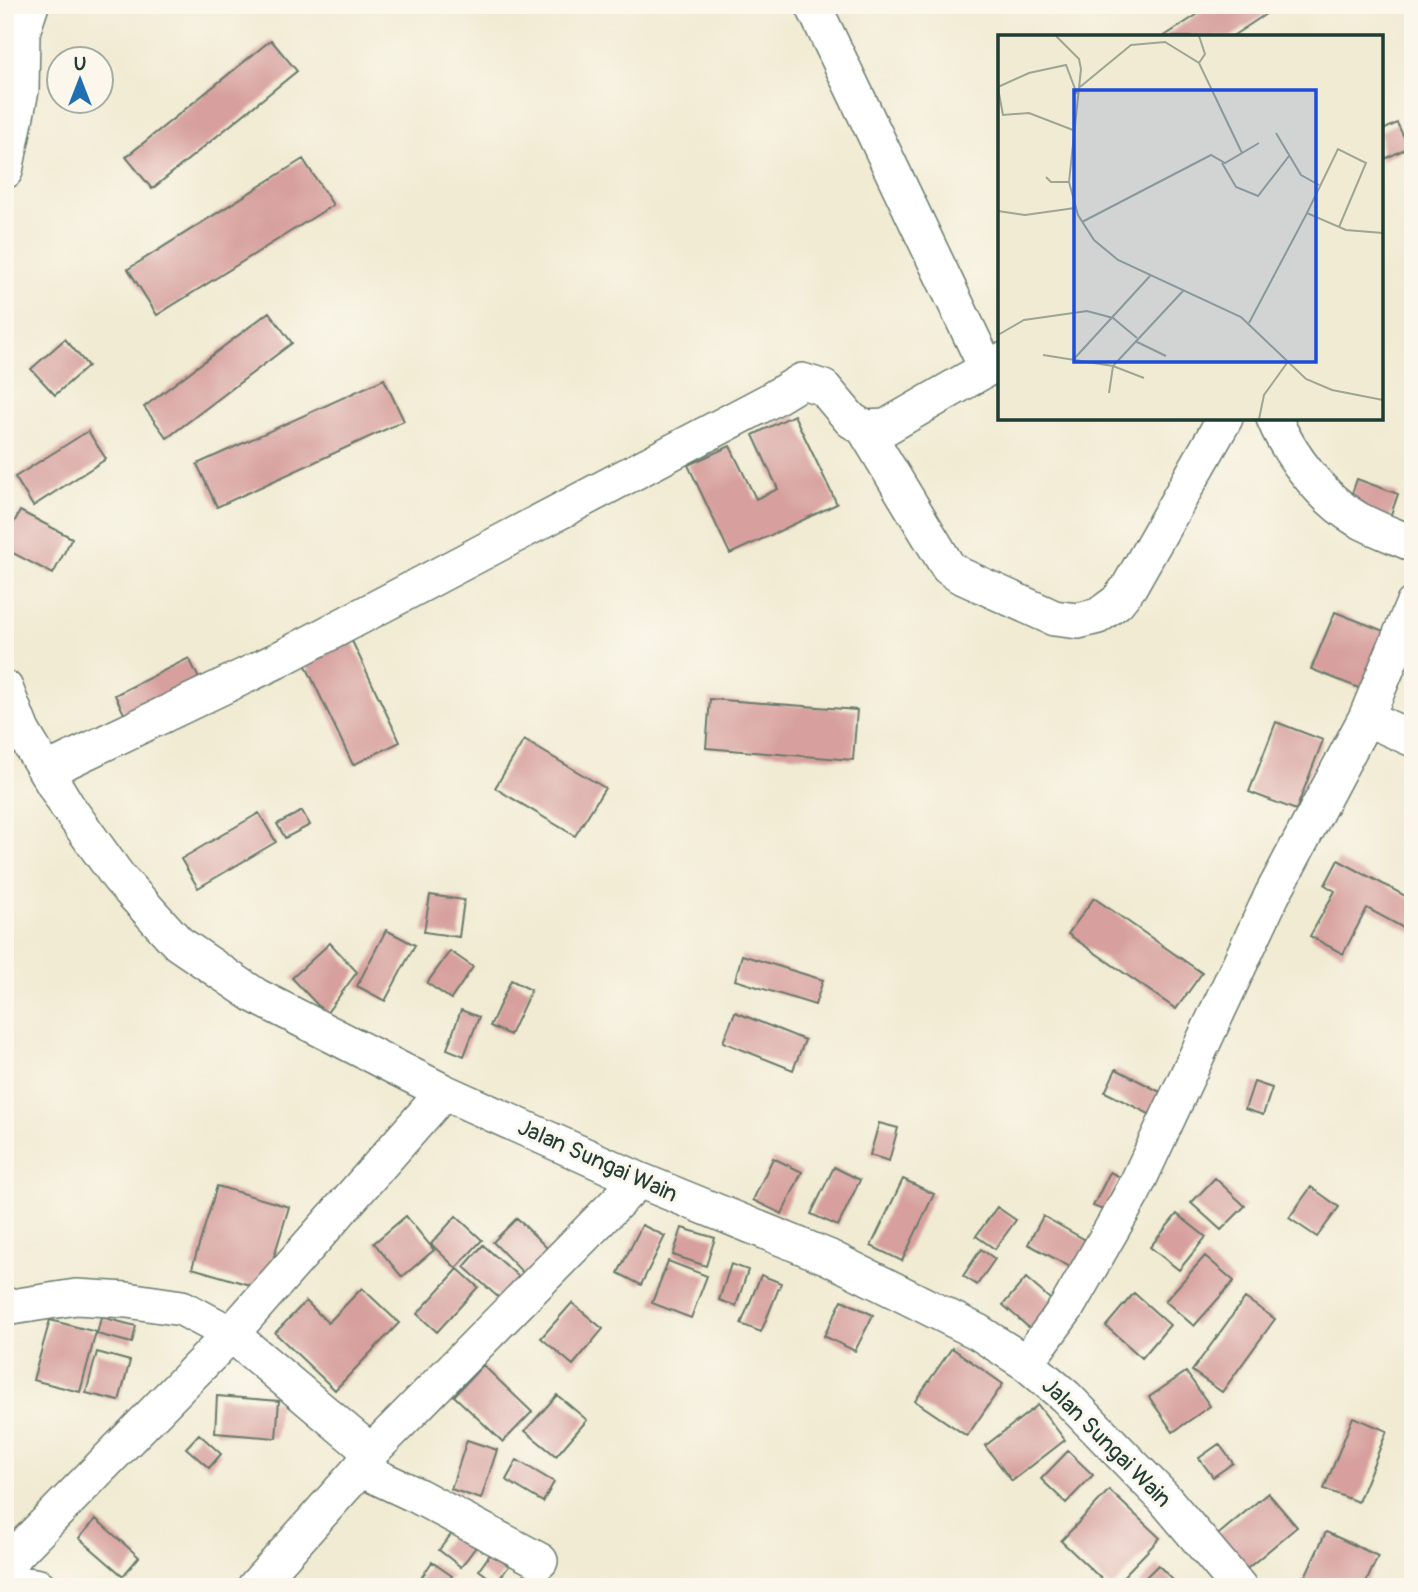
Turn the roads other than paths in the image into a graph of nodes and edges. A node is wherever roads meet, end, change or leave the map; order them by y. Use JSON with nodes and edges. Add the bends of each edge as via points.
{"nodes":[{"id":1,"x":813,"y":5,"type":"edge"},
{"id":2,"x":23,"y":14,"type":"edge"},
{"id":3,"x":5,"y":171,"type":"edge"},
{"id":4,"x":993,"y":365,"type":"edge"},
{"id":5,"x":1224,"y":420,"type":"edge"},
{"id":6,"x":1275,"y":420,"type":"edge"},
{"id":7,"x":864,"y":428,"type":"junction"},
{"id":8,"x":1413,"y":544,"type":"edge"},
{"id":9,"x":1413,"y":605,"type":"edge"},
{"id":10,"x":6,"y":690,"type":"edge"},
{"id":11,"x":1366,"y":718,"type":"junction"},
{"id":12,"x":1413,"y":738,"type":"edge"},
{"id":13,"x":46,"y":771,"type":"junction"},
{"id":14,"x":444,"y":1092,"type":"junction"},
{"id":15,"x":639,"y":1180,"type":"junction"},
{"id":16,"x":5,"y":1308,"type":"edge"},
{"id":17,"x":231,"y":1334,"type":"junction"},
{"id":18,"x":1026,"y":1363,"type":"junction"},
{"id":19,"x":365,"y":1460,"type":"junction"},
{"id":20,"x":540,"y":1561,"type":"dead end"},
{"id":21,"x":5,"y":1565,"type":"edge"},
{"id":22,"x":5,"y":1581,"type":"edge"},
{"id":23,"x":38,"y":1587,"type":"edge"},
{"id":24,"x":255,"y":1587,"type":"edge"},
{"id":25,"x":1239,"y":1587,"type":"edge"}],
"edges":[{"from":1,"to":4,"type":"street"},
{"from":2,"to":3,"type":"street","via":[[21,90]]},
{"from":4,"to":7,"type":"street","via":[[886,427]]},
{"from":5,"to":7,"type":"street","via":[[1129,587],[1098,615],[1078,621],[1054,618],[948,567]]},
{"from":6,"to":8,"type":"street","via":[[1329,499],[1357,519]]},
{"from":7,"to":13,"type":"street","via":[[851,420],[824,388],[803,381],[276,662]]},
{"from":9,"to":11,"type":"street"},
{"from":10,"to":13,"type":"street","name":"Jalan Sungai Wain","via":[[22,731]]},
{"from":11,"to":12,"type":"street"},
{"from":11,"to":18,"type":"street","via":[[1272,895],[1133,1192],[1068,1307]]},
{"from":13,"to":14,"type":"street","name":"Jalan Sungai Wain","via":[[119,878],[178,943],[256,996]]},
{"from":14,"to":15,"type":"street","name":"Jalan Sungai Wain"},
{"from":14,"to":17,"type":"street"},
{"from":15,"to":18,"type":"street","name":"Jalan Sungai Wain","via":[[828,1257],[978,1332]]},
{"from":15,"to":19,"type":"street"},
{"from":16,"to":17,"type":"street","via":[[76,1297],[127,1300],[181,1308]]},
{"from":17,"to":19,"type":"street"},
{"from":17,"to":21,"type":"street"},
{"from":18,"to":25,"type":"street","name":"Jalan Sungai Wain","via":[[1066,1396],[1163,1497]]},
{"from":19,"to":20,"type":"street","via":[[418,1496]]},
{"from":19,"to":24,"type":"street"},
{"from":22,"to":23,"type":"street"}]}
